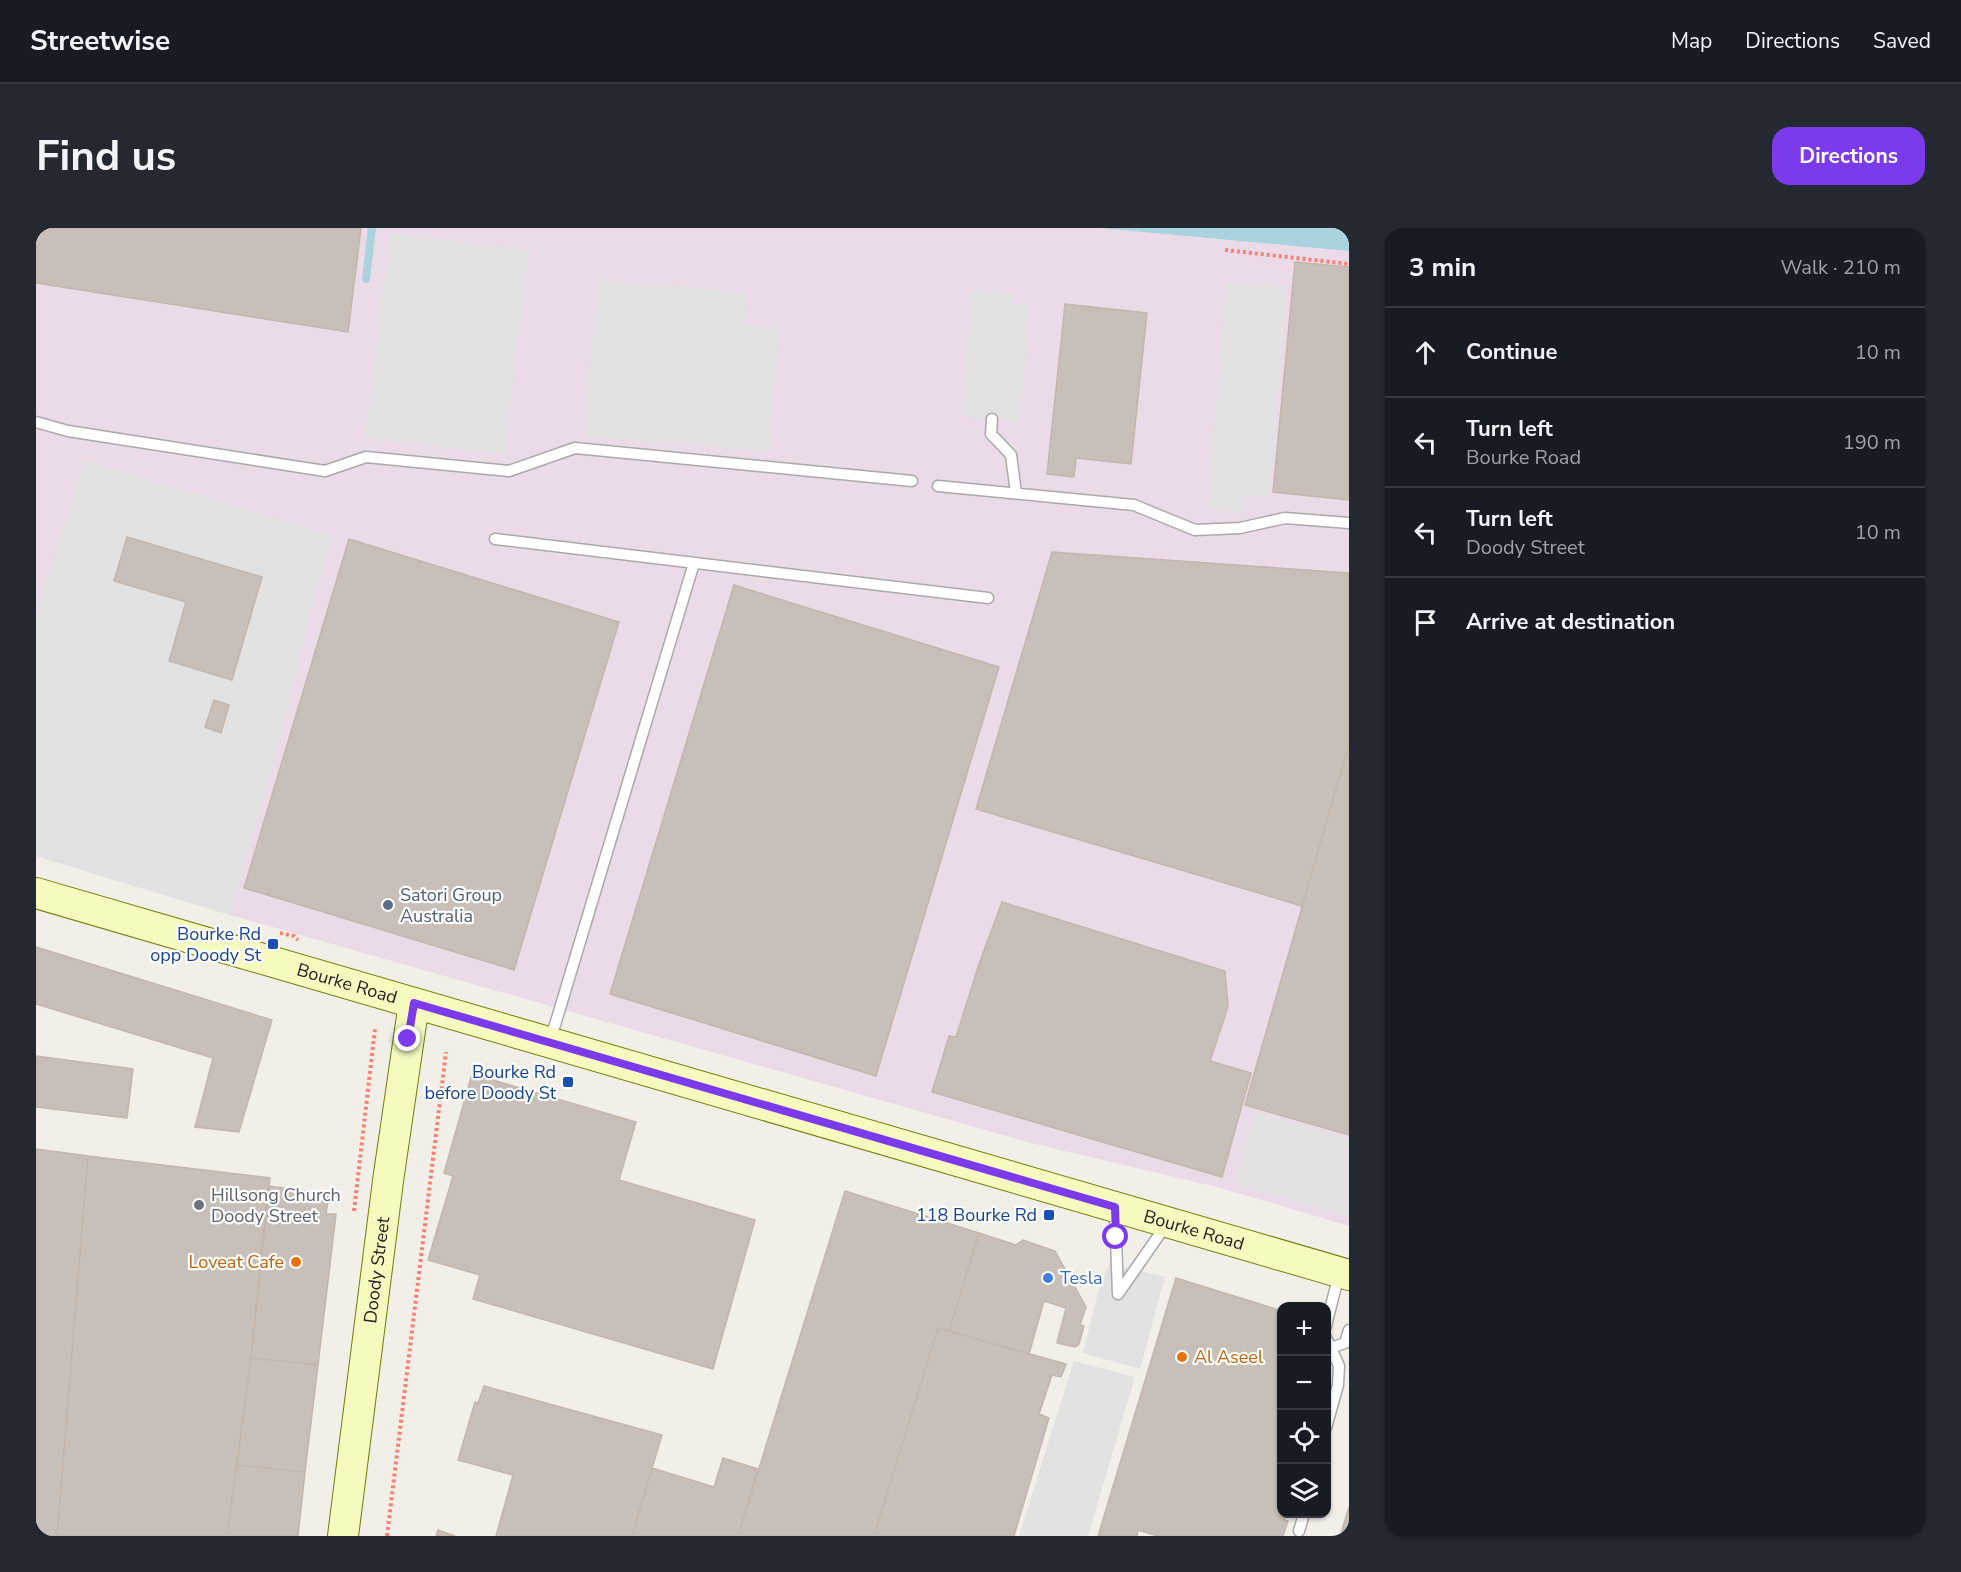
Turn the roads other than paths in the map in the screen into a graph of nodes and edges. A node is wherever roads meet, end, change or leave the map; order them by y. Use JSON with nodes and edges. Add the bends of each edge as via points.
{"nodes":[{"id":1,"x":992,"y":419,"type":"dead end"},
{"id":2,"x":36,"y":422,"type":"edge"},
{"id":3,"x":912,"y":481,"type":"dead end"},
{"id":4,"x":938,"y":486,"type":"dead end"},
{"id":5,"x":1016,"y":493,"type":"junction"},
{"id":6,"x":1349,"y":523,"type":"edge"},
{"id":7,"x":495,"y":539,"type":"dead end"},
{"id":8,"x":694,"y":563,"type":"junction"},
{"id":9,"x":988,"y":598,"type":"dead end"},
{"id":10,"x":36,"y":892,"type":"edge"},
{"id":11,"x":414,"y":1003,"type":"junction"},
{"id":12,"x":548,"y":1042,"type":"junction"},
{"id":13,"x":1115,"y":1207,"type":"junction"},
{"id":14,"x":1168,"y":1222,"type":"junction"},
{"id":15,"x":1344,"y":1274,"type":"edge"},
{"id":16,"x":1331,"y":1312,"type":"edge"},
{"id":17,"x":1349,"y":1330,"type":"edge"},
{"id":18,"x":1331,"y":1343,"type":"edge"},
{"id":19,"x":1331,"y":1348,"type":"edge"},
{"id":20,"x":1331,"y":1410,"type":"edge"},
{"id":21,"x":1303,"y":1518,"type":"edge"},
{"id":22,"x":1299,"y":1530,"type":"dead end"},
{"id":23,"x":343,"y":1536,"type":"edge"}],
"edges":[{"from":1,"to":5,"type":"lane","via":[[991,434],[1011,455]]},
{"from":2,"to":3,"type":"lane","via":[[68,431],[325,471],[366,457],[509,471],[575,448]]},
{"from":4,"to":5,"type":"lane"},
{"from":5,"to":6,"type":"lane","via":[[1134,505],[1195,530],[1240,528],[1285,518]]},
{"from":7,"to":8,"type":"lane"},
{"from":8,"to":9,"type":"lane"},
{"from":8,"to":12,"type":"lane"},
{"from":10,"to":11,"type":"street","name":"Bourke Road"},
{"from":11,"to":12,"type":"street","name":"Bourke Road"},
{"from":11,"to":23,"type":"street","name":"Doody Street"},
{"from":12,"to":13,"type":"street","name":"Bourke Road"},
{"from":13,"to":14,"type":"street","name":"Bourke Road"},
{"from":13,"to":14,"type":"lane","via":[[1119,1294]]},
{"from":14,"to":15,"type":"street","name":"Bourke Road"},
{"from":15,"to":16,"type":"lane"},
{"from":17,"to":18,"type":"lane","via":[[1345,1343]]},
{"from":19,"to":20,"type":"lane","via":[[1339,1366]]},
{"from":21,"to":22,"type":"lane"}]}
